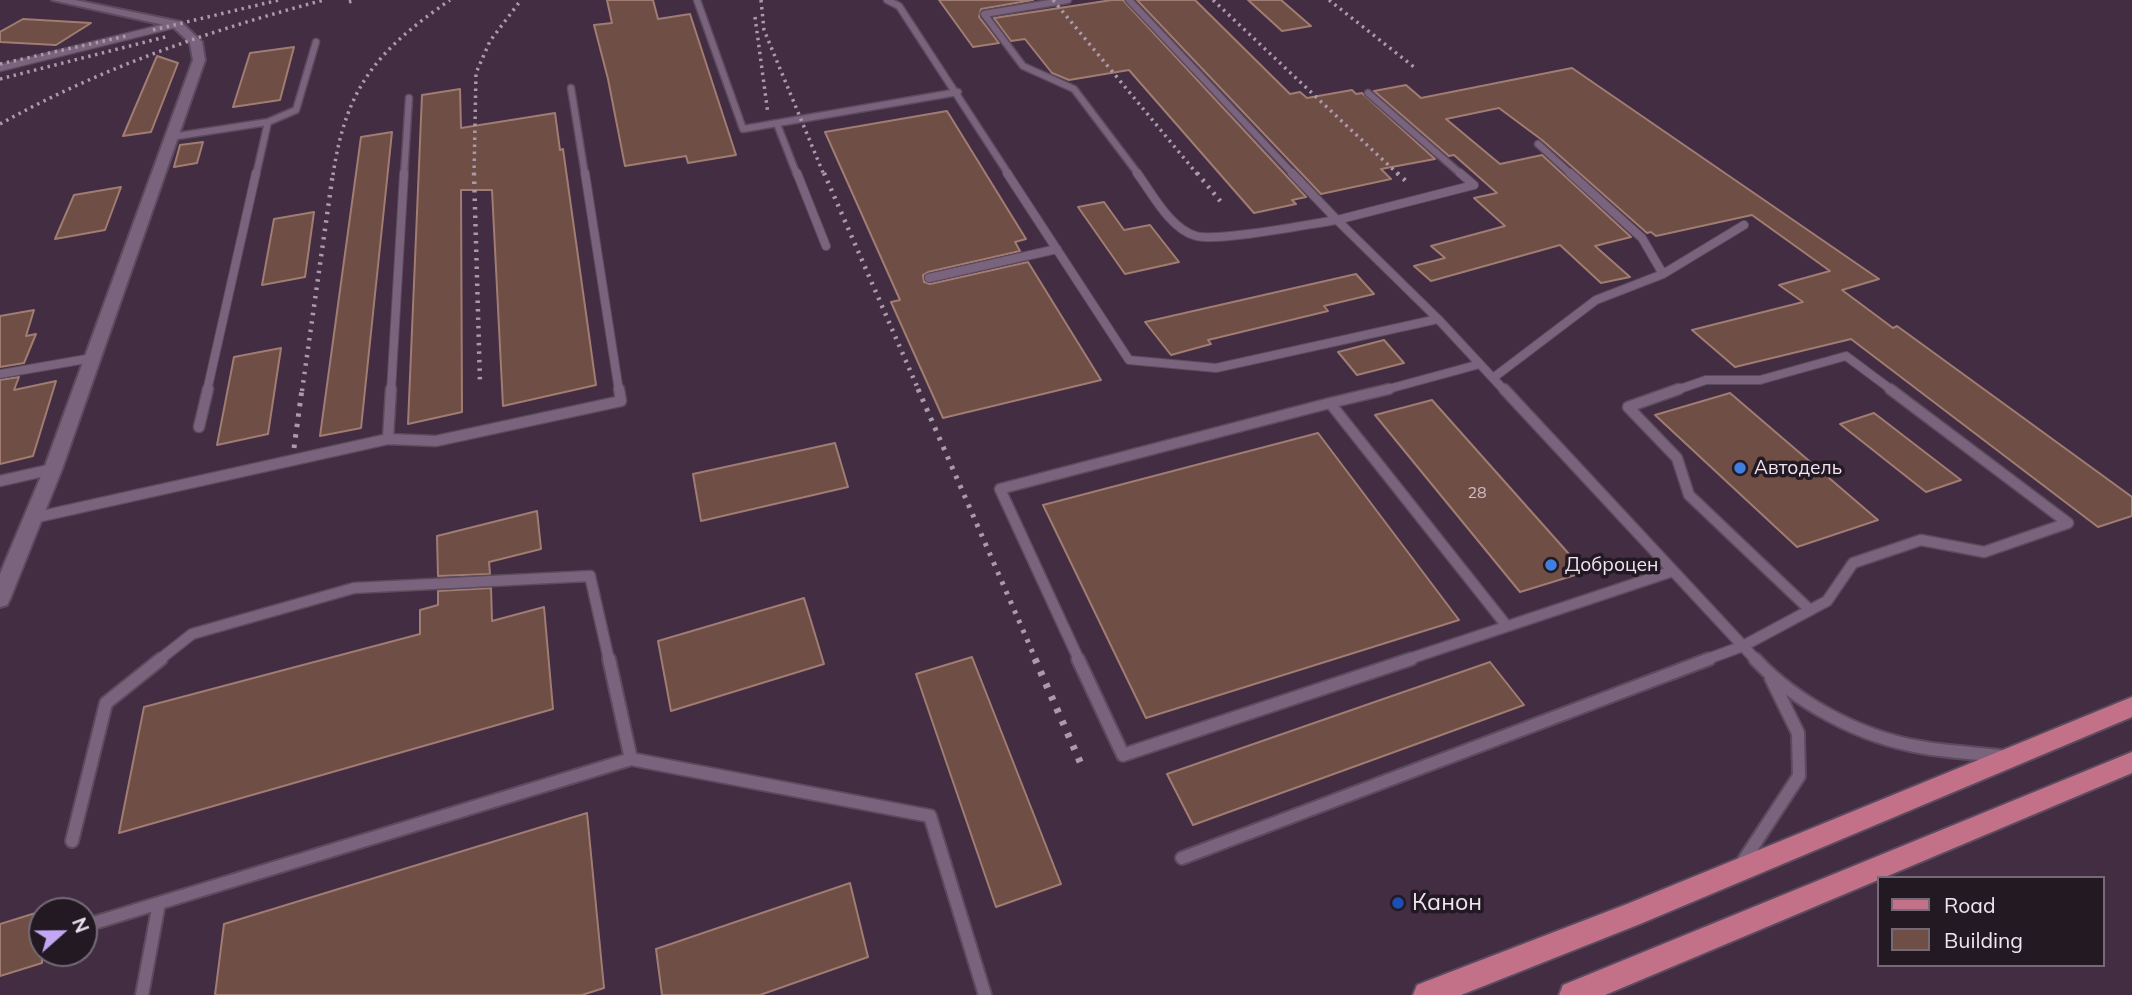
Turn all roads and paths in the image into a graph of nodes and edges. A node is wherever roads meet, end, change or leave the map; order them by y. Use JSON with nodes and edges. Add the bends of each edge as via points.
{"nodes":[{"id":1,"x":58,"y":0,"type":"edge"},
{"id":2,"x":697,"y":0,"type":"edge"},
{"id":3,"x":887,"y":0,"type":"edge"},
{"id":4,"x":1068,"y":0,"type":"edge"},
{"id":5,"x":1129,"y":0,"type":"edge"},
{"id":6,"x":177,"y":24,"type":"junction"},
{"id":7,"x":316,"y":43,"type":"dead end"},
{"id":8,"x":0,"y":68,"type":"edge"},
{"id":9,"x":571,"y":88,"type":"dead end"},
{"id":10,"x":957,"y":92,"type":"junction"},
{"id":11,"x":1368,"y":93,"type":"dead end"},
{"id":12,"x":409,"y":98,"type":"dead end"},
{"id":13,"x":268,"y":122,"type":"junction"},
{"id":14,"x":776,"y":124,"type":"junction"},
{"id":15,"x":171,"y":137,"type":"junction"},
{"id":16,"x":1538,"y":144,"type":"dead end"},
{"id":17,"x":1336,"y":220,"type":"junction"},
{"id":18,"x":1744,"y":225,"type":"dead end"},
{"id":19,"x":826,"y":246,"type":"dead end"},
{"id":20,"x":1057,"y":249,"type":"junction"},
{"id":21,"x":1663,"y":274,"type":"junction"},
{"id":22,"x":929,"y":278,"type":"dead end"},
{"id":23,"x":1438,"y":319,"type":"junction"},
{"id":24,"x":93,"y":358,"type":"junction"},
{"id":25,"x":1480,"y":364,"type":"junction"},
{"id":26,"x":0,"y":374,"type":"edge"},
{"id":27,"x":1493,"y":378,"type":"junction"},
{"id":28,"x":1330,"y":403,"type":"junction"},
{"id":29,"x":199,"y":426,"type":"dead end"},
{"id":30,"x":388,"y":439,"type":"junction"},
{"id":31,"x":53,"y":469,"type":"junction"},
{"id":32,"x":0,"y":481,"type":"edge"},
{"id":33,"x":33,"y":519,"type":"junction"},
{"id":34,"x":1673,"y":571,"type":"junction"},
{"id":35,"x":0,"y":599,"type":"edge"},
{"id":36,"x":1810,"y":610,"type":"junction"},
{"id":37,"x":1506,"y":625,"type":"junction"},
{"id":38,"x":1743,"y":646,"type":"junction"},
{"id":39,"x":1769,"y":674,"type":"junction"},
{"id":40,"x":2132,"y":707,"type":"edge"},
{"id":41,"x":2010,"y":757,"type":"junction"},
{"id":42,"x":631,"y":759,"type":"junction"},
{"id":43,"x":2132,"y":762,"type":"edge"},
{"id":44,"x":72,"y":841,"type":"dead end"},
{"id":45,"x":1182,"y":858,"type":"dead end"},
{"id":46,"x":1736,"y":872,"type":"junction"},
{"id":47,"x":159,"y":903,"type":"junction"},
{"id":48,"x":98,"y":922,"type":"edge"},
{"id":49,"x":142,"y":995,"type":"edge"},
{"id":50,"x":984,"y":995,"type":"edge"},
{"id":51,"x":1427,"y":995,"type":"edge"},
{"id":52,"x":1573,"y":995,"type":"edge"}],
"edges":[{"from":1,"to":6,"type":"street"},
{"from":2,"to":14,"type":"lane","via":[[743,129]]},
{"from":3,"to":10,"type":"lane","via":[[899,6]]},
{"from":4,"to":17,"type":"lane","via":[[984,14],[1023,66],[1074,89],[1175,223],[1196,236],[1221,236]]},
{"from":5,"to":17,"type":"lane"},
{"from":6,"to":8,"type":"lane"},
{"from":6,"to":15,"type":"street","via":[[196,42],[198,60]]},
{"from":7,"to":13,"type":"lane","via":[[296,110]]},
{"from":9,"to":30,"type":"lane","via":[[621,401],[436,440]]},
{"from":10,"to":14,"type":"lane"},
{"from":10,"to":20,"type":"lane"},
{"from":11,"to":17,"type":"lane","via":[[1474,185]]},
{"from":12,"to":30,"type":"lane"},
{"from":13,"to":15,"type":"lane"},
{"from":13,"to":29,"type":"lane"},
{"from":14,"to":19,"type":"lane"},
{"from":15,"to":24,"type":"street"},
{"from":16,"to":21,"type":"lane","via":[[1642,238]]},
{"from":17,"to":23,"type":"lane"},
{"from":18,"to":21,"type":"lane"},
{"from":20,"to":22,"type":"lane"},
{"from":20,"to":23,"type":"lane","via":[[1129,360],[1216,368]]},
{"from":21,"to":27,"type":"lane","via":[[1596,300]]},
{"from":23,"to":25,"type":"lane"},
{"from":24,"to":26,"type":"lane"},
{"from":24,"to":31,"type":"street"},
{"from":25,"to":27,"type":"lane"},
{"from":25,"to":28,"type":"lane"},
{"from":27,"to":34,"type":"lane"},
{"from":28,"to":37,"type":"lane"},
{"from":28,"to":37,"type":"lane","via":[[1000,489],[1123,755]]},
{"from":30,"to":33,"type":"lane"},
{"from":31,"to":32,"type":"lane"},
{"from":31,"to":33,"type":"street"},
{"from":33,"to":35,"type":"street"},
{"from":34,"to":37,"type":"lane"},
{"from":34,"to":38,"type":"lane"},
{"from":36,"to":36,"type":"lane","via":[[1827,601],[1853,563],[1921,540],[1984,552],[2068,523],[1846,356],[1760,380],[1706,380],[1628,407],[1677,458],[1689,495]]},
{"from":36,"to":38,"type":"lane"},
{"from":38,"to":39,"type":"lane"},
{"from":38,"to":45,"type":"lane"},
{"from":39,"to":41,"type":"lane","via":[[1841,721],[1895,742]]},
{"from":39,"to":46,"type":"lane","via":[[1798,733],[1800,776]]},
{"from":40,"to":41,"type":"main road"},
{"from":41,"to":46,"type":"main road"},
{"from":42,"to":44,"type":"lane","via":[[590,576],[354,588],[192,634],[106,703]]},
{"from":42,"to":47,"type":"lane"},
{"from":42,"to":50,"type":"lane","via":[[929,816]]},
{"from":43,"to":52,"type":"main road"},
{"from":46,"to":51,"type":"main road"},
{"from":47,"to":48,"type":"lane"},
{"from":47,"to":49,"type":"lane"}]}
